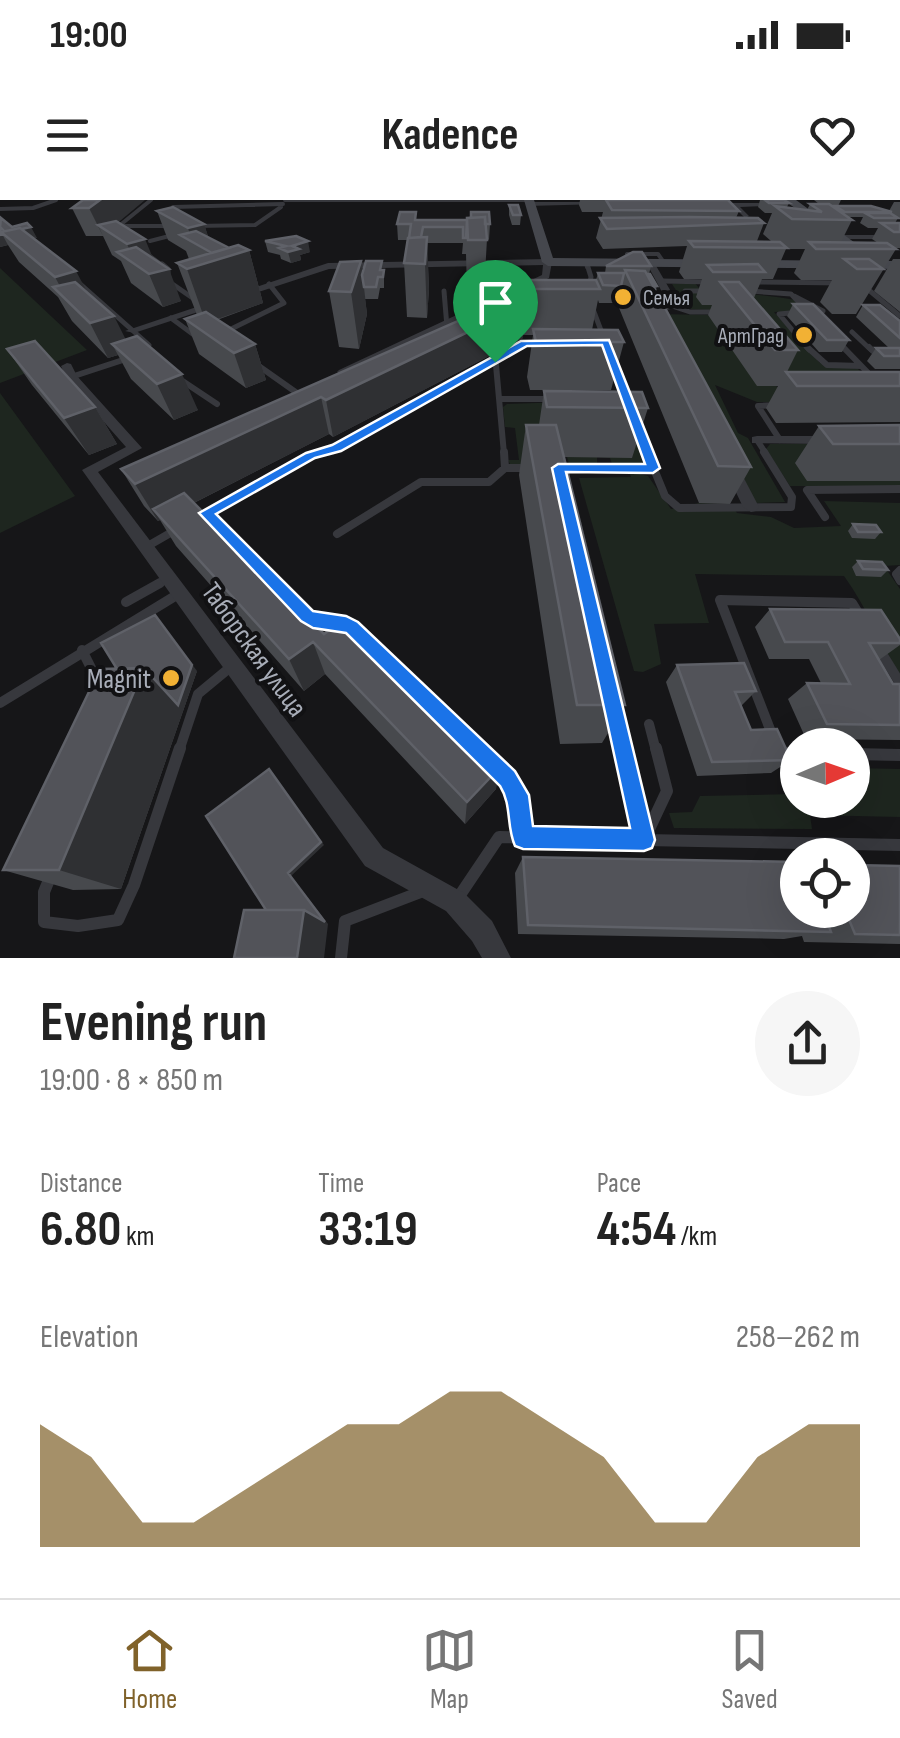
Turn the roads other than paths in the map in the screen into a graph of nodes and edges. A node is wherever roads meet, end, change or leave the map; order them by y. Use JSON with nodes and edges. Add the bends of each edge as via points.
{"nodes":[{"id":1,"x":56,"y":200,"type":"edge"},
{"id":2,"x":150,"y":200,"type":"edge"},
{"id":3,"x":284,"y":200,"type":"edge"},
{"id":4,"x":409,"y":200,"type":"edge"},
{"id":5,"x":529,"y":202,"type":"edge"},
{"id":6,"x":793,"y":203,"type":"edge"},
{"id":7,"x":603,"y":204,"type":"edge"},
{"id":8,"x":174,"y":208,"type":"edge"},
{"id":9,"x":281,"y":208,"type":"junction"},
{"id":10,"x":0,"y":209,"type":"edge"},
{"id":11,"x":744,"y":216,"type":"edge"},
{"id":12,"x":118,"y":226,"type":"junction"},
{"id":13,"x":174,"y":226,"type":"edge"},
{"id":14,"x":900,"y":236,"type":"edge"},
{"id":15,"x":839,"y":237,"type":"junction"},
{"id":16,"x":116,"y":238,"type":"edge"},
{"id":17,"x":150,"y":241,"type":"dead end"},
{"id":18,"x":141,"y":249,"type":"edge"},
{"id":19,"x":548,"y":262,"type":"junction"},
{"id":20,"x":586,"y":263,"type":"junction"},
{"id":21,"x":658,"y":264,"type":"junction"},
{"id":22,"x":762,"y":265,"type":"junction"},
{"id":23,"x":878,"y":265,"type":"junction"},
{"id":24,"x":900,"y":265,"type":"edge"},
{"id":25,"x":71,"y":277,"type":"edge"},
{"id":26,"x":249,"y":279,"type":"edge"},
{"id":27,"x":535,"y":281,"type":"junction"},
{"id":28,"x":662,"y":281,"type":"junction"},
{"id":29,"x":899,"y":281,"type":"edge"},
{"id":30,"x":697,"y":282,"type":"junction"},
{"id":31,"x":721,"y":282,"type":"edge"},
{"id":32,"x":741,"y":282,"type":"edge"},
{"id":33,"x":780,"y":283,"type":"junction"},
{"id":34,"x":860,"y":284,"type":"junction"},
{"id":35,"x":871,"y":284,"type":"edge"},
{"id":36,"x":266,"y":285,"type":"junction"},
{"id":37,"x":444,"y":291,"type":"dead end"},
{"id":38,"x":685,"y":291,"type":"dead end"},
{"id":39,"x":703,"y":291,"type":"junction"},
{"id":40,"x":716,"y":291,"type":"edge"},
{"id":41,"x":748,"y":292,"type":"edge"},
{"id":42,"x":791,"y":295,"type":"junction"},
{"id":43,"x":497,"y":299,"type":"junction"},
{"id":44,"x":204,"y":306,"type":"junction"},
{"id":45,"x":675,"y":306,"type":"junction"},
{"id":46,"x":820,"y":306,"type":"edge"},
{"id":47,"x":724,"y":312,"type":"edge"},
{"id":48,"x":900,"y":316,"type":"edge"},
{"id":49,"x":171,"y":318,"type":"junction"},
{"id":50,"x":498,"y":319,"type":"junction"},
{"id":51,"x":659,"y":326,"type":"edge"},
{"id":52,"x":449,"y":328,"type":"junction"},
{"id":53,"x":480,"y":328,"type":"edge"},
{"id":54,"x":130,"y":332,"type":"junction"},
{"id":55,"x":852,"y":332,"type":"dead end"},
{"id":56,"x":834,"y":339,"type":"edge"},
{"id":57,"x":202,"y":342,"type":"edge"},
{"id":58,"x":589,"y":342,"type":"edge"},
{"id":59,"x":606,"y":342,"type":"junction"},
{"id":60,"x":557,"y":343,"type":"edge"},
{"id":61,"x":479,"y":346,"type":"edge"},
{"id":62,"x":234,"y":347,"type":"edge"},
{"id":63,"x":142,"y":354,"type":"junction"},
{"id":64,"x":248,"y":358,"type":"edge"},
{"id":65,"x":900,"y":358,"type":"edge"},
{"id":66,"x":495,"y":362,"type":"junction"},
{"id":67,"x":156,"y":364,"type":"edge"},
{"id":68,"x":860,"y":366,"type":"junction"},
{"id":69,"x":69,"y":371,"type":"joint"},
{"id":70,"x":172,"y":374,"type":"edge"},
{"id":71,"x":332,"y":377,"type":"edge"},
{"id":72,"x":879,"y":384,"type":"edge"},
{"id":73,"x":315,"y":385,"type":"edge"},
{"id":74,"x":297,"y":393,"type":"joint"},
{"id":75,"x":498,"y":399,"type":"junction"},
{"id":76,"x":570,"y":399,"type":"edge"},
{"id":77,"x":217,"y":404,"type":"dead end"},
{"id":78,"x":785,"y":405,"type":"dead end"},
{"id":79,"x":757,"y":440,"type":"joint"},
{"id":80,"x":780,"y":440,"type":"junction"},
{"id":81,"x":840,"y":440,"type":"edge"},
{"id":82,"x":719,"y":442,"type":"edge"},
{"id":83,"x":505,"y":468,"type":"junction"},
{"id":84,"x":558,"y":468,"type":"junction"},
{"id":85,"x":653,"y":468,"type":"junction"},
{"id":86,"x":562,"y":486,"type":"edge"},
{"id":87,"x":900,"y":489,"type":"edge"},
{"id":88,"x":788,"y":490,"type":"junction"},
{"id":89,"x":807,"y":490,"type":"junction"},
{"id":90,"x":752,"y":507,"type":"junction"},
{"id":91,"x":206,"y":513,"type":"junction"},
{"id":92,"x":824,"y":517,"type":"dead end"},
{"id":93,"x":337,"y":534,"type":"dead end"},
{"id":94,"x":146,"y":546,"type":"junction"},
{"id":95,"x":900,"y":570,"type":"edge"},
{"id":96,"x":900,"y":581,"type":"edge"},
{"id":97,"x":174,"y":586,"type":"junction"},
{"id":98,"x":126,"y":602,"type":"dead end"},
{"id":99,"x":361,"y":636,"type":"edge"},
{"id":100,"x":82,"y":650,"type":"junction"},
{"id":101,"x":233,"y":665,"type":"junction"},
{"id":102,"x":900,"y":683,"type":"edge"},
{"id":103,"x":610,"y":691,"type":"edge"},
{"id":104,"x":106,"y":699,"type":"edge"},
{"id":105,"x":0,"y":704,"type":"edge"},
{"id":106,"x":649,"y":724,"type":"dead end"},
{"id":107,"x":481,"y":753,"type":"edge"},
{"id":108,"x":780,"y":753,"type":"edge"},
{"id":109,"x":870,"y":754,"type":"edge"},
{"id":110,"x":900,"y":755,"type":"edge"},
{"id":111,"x":523,"y":838,"type":"junction"},
{"id":112,"x":644,"y":840,"type":"junction"},
{"id":113,"x":900,"y":845,"type":"edge"},
{"id":114,"x":58,"y":857,"type":"edge"},
{"id":115,"x":429,"y":890,"type":"junction"},
{"id":116,"x":456,"y":902,"type":"junction"},
{"id":117,"x":341,"y":958,"type":"edge"},
{"id":118,"x":498,"y":958,"type":"edge"}],
"edges":[{"from":1,"to":10,"type":"lane"},
{"from":2,"to":12,"type":"lane"},
{"from":3,"to":4,"type":"lane"},
{"from":3,"to":9,"type":"lane"},
{"from":4,"to":5,"type":"lane"},
{"from":5,"to":7,"type":"street"},
{"from":5,"to":19,"type":"street"},
{"from":6,"to":11,"type":"street","via":[[733,206]]},
{"from":6,"to":15,"type":"street"},
{"from":8,"to":9,"type":"lane"},
{"from":9,"to":17,"type":"lane","via":[[255,225],[192,226]]},
{"from":12,"to":13,"type":"lane"},
{"from":12,"to":16,"type":"lane","via":[[106,237]]},
{"from":14,"to":15,"type":"lane"},
{"from":15,"to":23,"type":"street"},
{"from":18,"to":44,"type":"lane","via":[[168,269],[168,281]]},
{"from":19,"to":20,"type":"street"},
{"from":19,"to":27,"type":"street","via":[[546,276]]},
{"from":19,"to":36,"type":"street","via":[[339,264]]},
{"from":20,"to":21,"type":"street"},
{"from":20,"to":59,"type":"lane","via":[[588,296]]},
{"from":21,"to":22,"type":"street"},
{"from":21,"to":28,"type":"street"},
{"from":22,"to":23,"type":"street"},
{"from":22,"to":33,"type":"lane"},
{"from":23,"to":24,"type":"street"},
{"from":23,"to":29,"type":"street"},
{"from":25,"to":54,"type":"lane"},
{"from":26,"to":36,"type":"lane"},
{"from":27,"to":43,"type":"street"},
{"from":27,"to":50,"type":"lane","via":[[543,298]]},
{"from":28,"to":30,"type":"lane"},
{"from":28,"to":45,"type":"street"},
{"from":30,"to":31,"type":"lane"},
{"from":30,"to":39,"type":"lane"},
{"from":32,"to":33,"type":"lane"},
{"from":33,"to":34,"type":"lane"},
{"from":33,"to":42,"type":"lane"},
{"from":34,"to":35,"type":"lane"},
{"from":34,"to":48,"type":"lane"},
{"from":36,"to":44,"type":"street"},
{"from":36,"to":62,"type":"lane","via":[[284,303],[226,329],[219,336]]},
{"from":37,"to":52,"type":"lane"},
{"from":38,"to":39,"type":"lane"},
{"from":39,"to":40,"type":"lane"},
{"from":41,"to":42,"type":"lane"},
{"from":42,"to":46,"type":"lane"},
{"from":42,"to":68,"type":"lane","via":[[808,312],[779,314],[818,360]]},
{"from":43,"to":50,"type":"lane"},
{"from":43,"to":52,"type":"street"},
{"from":44,"to":49,"type":"street"},
{"from":45,"to":47,"type":"lane"},
{"from":45,"to":51,"type":"street","via":[[651,310]]},
{"from":49,"to":54,"type":"street"},
{"from":49,"to":57,"type":"lane"},
{"from":50,"to":53,"type":"lane"},
{"from":52,"to":71,"type":"street"},
{"from":54,"to":63,"type":"lane","via":[[149,345]]},
{"from":55,"to":65,"type":"lane","via":[[878,356]]},
{"from":56,"to":68,"type":"lane"},
{"from":58,"to":59,"type":"lane"},
{"from":59,"to":85,"type":"lane"},
{"from":60,"to":66,"type":"lane","via":[[524,343]]},
{"from":61,"to":66,"type":"lane"},
{"from":63,"to":67,"type":"lane"},
{"from":63,"to":69,"type":"lane"},
{"from":64,"to":74,"type":"lane"},
{"from":66,"to":75,"type":"lane"},
{"from":66,"to":91,"type":"lane"},
{"from":68,"to":72,"type":"lane"},
{"from":69,"to":94,"type":"street","name":"Таборская улица","via":[[135,448],[89,470]]},
{"from":70,"to":77,"type":"lane"},
{"from":73,"to":74,"type":"street"},
{"from":75,"to":76,"type":"lane"},
{"from":75,"to":83,"type":"lane"},
{"from":78,"to":80,"type":"lane","via":[[758,406]]},
{"from":79,"to":80,"type":"street"},
{"from":79,"to":88,"type":"lane"},
{"from":80,"to":81,"type":"street"},
{"from":82,"to":90,"type":"street"},
{"from":83,"to":84,"type":"lane"},
{"from":83,"to":93,"type":"lane","via":[[490,482],[421,482]]},
{"from":84,"to":85,"type":"lane"},
{"from":84,"to":86,"type":"lane"},
{"from":85,"to":90,"type":"lane","via":[[665,496],[679,508]]},
{"from":87,"to":89,"type":"lane"},
{"from":88,"to":89,"type":"lane"},
{"from":88,"to":90,"type":"lane","via":[[791,507]]},
{"from":89,"to":92,"type":"lane"},
{"from":91,"to":94,"type":"lane"},
{"from":91,"to":99,"type":"lane","via":[[313,621],[346,623]]},
{"from":94,"to":97,"type":"street","name":"Таборская улица"},
{"from":95,"to":96,"type":"lane"},
{"from":97,"to":98,"type":"lane"},
{"from":97,"to":100,"type":"lane"},
{"from":97,"to":101,"type":"street","name":"Таборская улица"},
{"from":100,"to":104,"type":"lane"},
{"from":100,"to":105,"type":"lane"},
{"from":101,"to":114,"type":"lane","via":[[198,694],[118,920],[44,922],[44,892]]},
{"from":101,"to":115,"type":"street","name":"Таборская улица","via":[[374,857]]},
{"from":102,"to":108,"type":"lane","via":[[852,603],[720,600]]},
{"from":103,"to":112,"type":"lane"},
{"from":106,"to":112,"type":"lane","via":[[667,791]]},
{"from":107,"to":111,"type":"lane","via":[[514,785]]},
{"from":109,"to":110,"type":"lane"},
{"from":111,"to":112,"type":"lane"},
{"from":111,"to":116,"type":"lane","via":[[499,837]]},
{"from":112,"to":113,"type":"lane"},
{"from":115,"to":116,"type":"street","name":"Таборская улица"},
{"from":115,"to":117,"type":"lane","via":[[345,921]]},
{"from":116,"to":118,"type":"street","name":"Таборская улица"}]}
